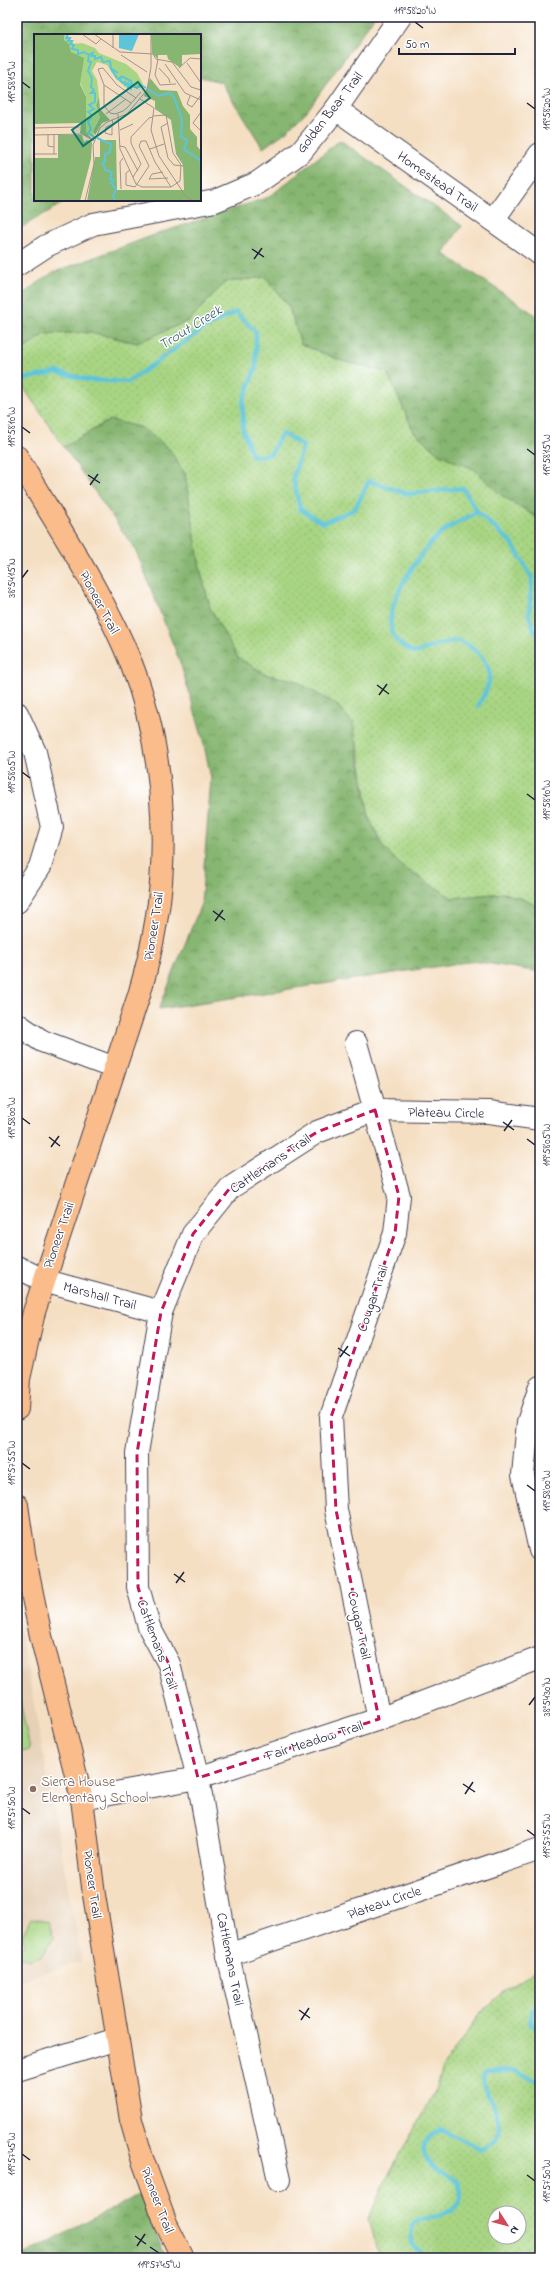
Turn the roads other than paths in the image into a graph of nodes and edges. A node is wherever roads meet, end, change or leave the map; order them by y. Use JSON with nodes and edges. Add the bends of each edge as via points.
{"nodes":[{"id":1,"x":400,"y":17,"type":"edge"},
{"id":2,"x":336,"y":109,"type":"junction"},
{"id":3,"x":540,"y":154,"type":"edge"},
{"id":4,"x":493,"y":220,"type":"junction"},
{"id":5,"x":540,"y":254,"type":"edge"},
{"id":6,"x":17,"y":265,"type":"edge"},
{"id":7,"x":17,"y":458,"type":"edge"},
{"id":8,"x":17,"y":713,"type":"edge"},
{"id":9,"x":17,"y":902,"type":"edge"},
{"id":10,"x":17,"y":1024,"type":"edge"},
{"id":11,"x":356,"y":1043,"type":"dead end"},
{"id":12,"x":115,"y":1068,"type":"junction"},
{"id":13,"x":375,"y":1110,"type":"junction"},
{"id":14,"x":540,"y":1119,"type":"edge"},
{"id":15,"x":17,"y":1267,"type":"edge"},
{"id":16,"x":43,"y":1280,"type":"junction"},
{"id":17,"x":162,"y":1312,"type":"junction"},
{"id":18,"x":540,"y":1387,"type":"edge"},
{"id":19,"x":17,"y":1408,"type":"edge"},
{"id":20,"x":17,"y":1505,"type":"edge"},
{"id":21,"x":540,"y":1550,"type":"edge"},
{"id":22,"x":540,"y":1658,"type":"edge"},
{"id":23,"x":379,"y":1719,"type":"junction"},
{"id":24,"x":198,"y":1778,"type":"junction"},
{"id":25,"x":82,"y":1799,"type":"junction"},
{"id":26,"x":540,"y":1849,"type":"edge"},
{"id":27,"x":228,"y":1955,"type":"junction"},
{"id":28,"x":117,"y":2040,"type":"junction"},
{"id":29,"x":17,"y":2070,"type":"edge"},
{"id":30,"x":279,"y":2180,"type":"dead end"},
{"id":31,"x":183,"y":2258,"type":"edge"}],
"edges":[{"from":1,"to":2,"type":"street","name":"Golden Bear Trail"},
{"from":2,"to":4,"type":"street","name":"Homestead Trail"},
{"from":2,"to":6,"type":"street","name":"Golden Bear Trail","via":[[301,152],[257,183],[216,201],[93,224],[46,246]]},
{"from":3,"to":4,"type":"street"},
{"from":4,"to":5,"type":"street","name":"Homestead Trail"},
{"from":7,"to":12,"type":"main road","name":"Pioneer Trail","via":[[110,618],[131,663],[154,739],[162,837],[157,921],[139,995]]},
{"from":8,"to":9,"type":"street","via":[[35,752],[52,826],[40,867]]},
{"from":10,"to":12,"type":"street","via":[[42,1041]]},
{"from":11,"to":13,"type":"street","name":"Cougar Trail"},
{"from":12,"to":16,"type":"main road","name":"Pioneer Trail"},
{"from":13,"to":14,"type":"street","name":"Plateau Circle","via":[[489,1112]]},
{"from":13,"to":17,"type":"street","name":"Cattlemans Trail","via":[[317,1132],[230,1188],[193,1234]]},
{"from":13,"to":23,"type":"street","name":"Cougar Trail","via":[[399,1196],[394,1233],[331,1417],[336,1510]]},
{"from":15,"to":16,"type":"street","name":"Marshall Trail"},
{"from":16,"to":17,"type":"street","name":"Marshall Trail"},
{"from":16,"to":19,"type":"main road","name":"Pioneer Trail","via":[[26,1340]]},
{"from":17,"to":24,"type":"street","name":"Cattlemans Trail","via":[[137,1453],[138,1587],[149,1627],[169,1664]]},
{"from":18,"to":21,"type":"street","via":[[528,1422],[523,1475]]},
{"from":20,"to":25,"type":"main road","name":"Pioneer Trail","via":[[25,1560],[41,1636]]},
{"from":22,"to":23,"type":"street","name":"Fair Meadow Trail"},
{"from":23,"to":24,"type":"street","name":"Fair Meadow Trail"},
{"from":24,"to":25,"type":"street","name":"Fair Meadow Trail"},
{"from":24,"to":27,"type":"street","name":"Cattlemans Trail"},
{"from":25,"to":28,"type":"main road","name":"Pioneer Trail","via":[[94,1896]]},
{"from":26,"to":27,"type":"street","name":"Plateau Circle"},
{"from":27,"to":30,"type":"street","name":"Cattlemans Trail"},
{"from":28,"to":29,"type":"street"},
{"from":28,"to":31,"type":"main road","name":"Pioneer Trail","via":[[142,2158],[166,2224]]}]}
